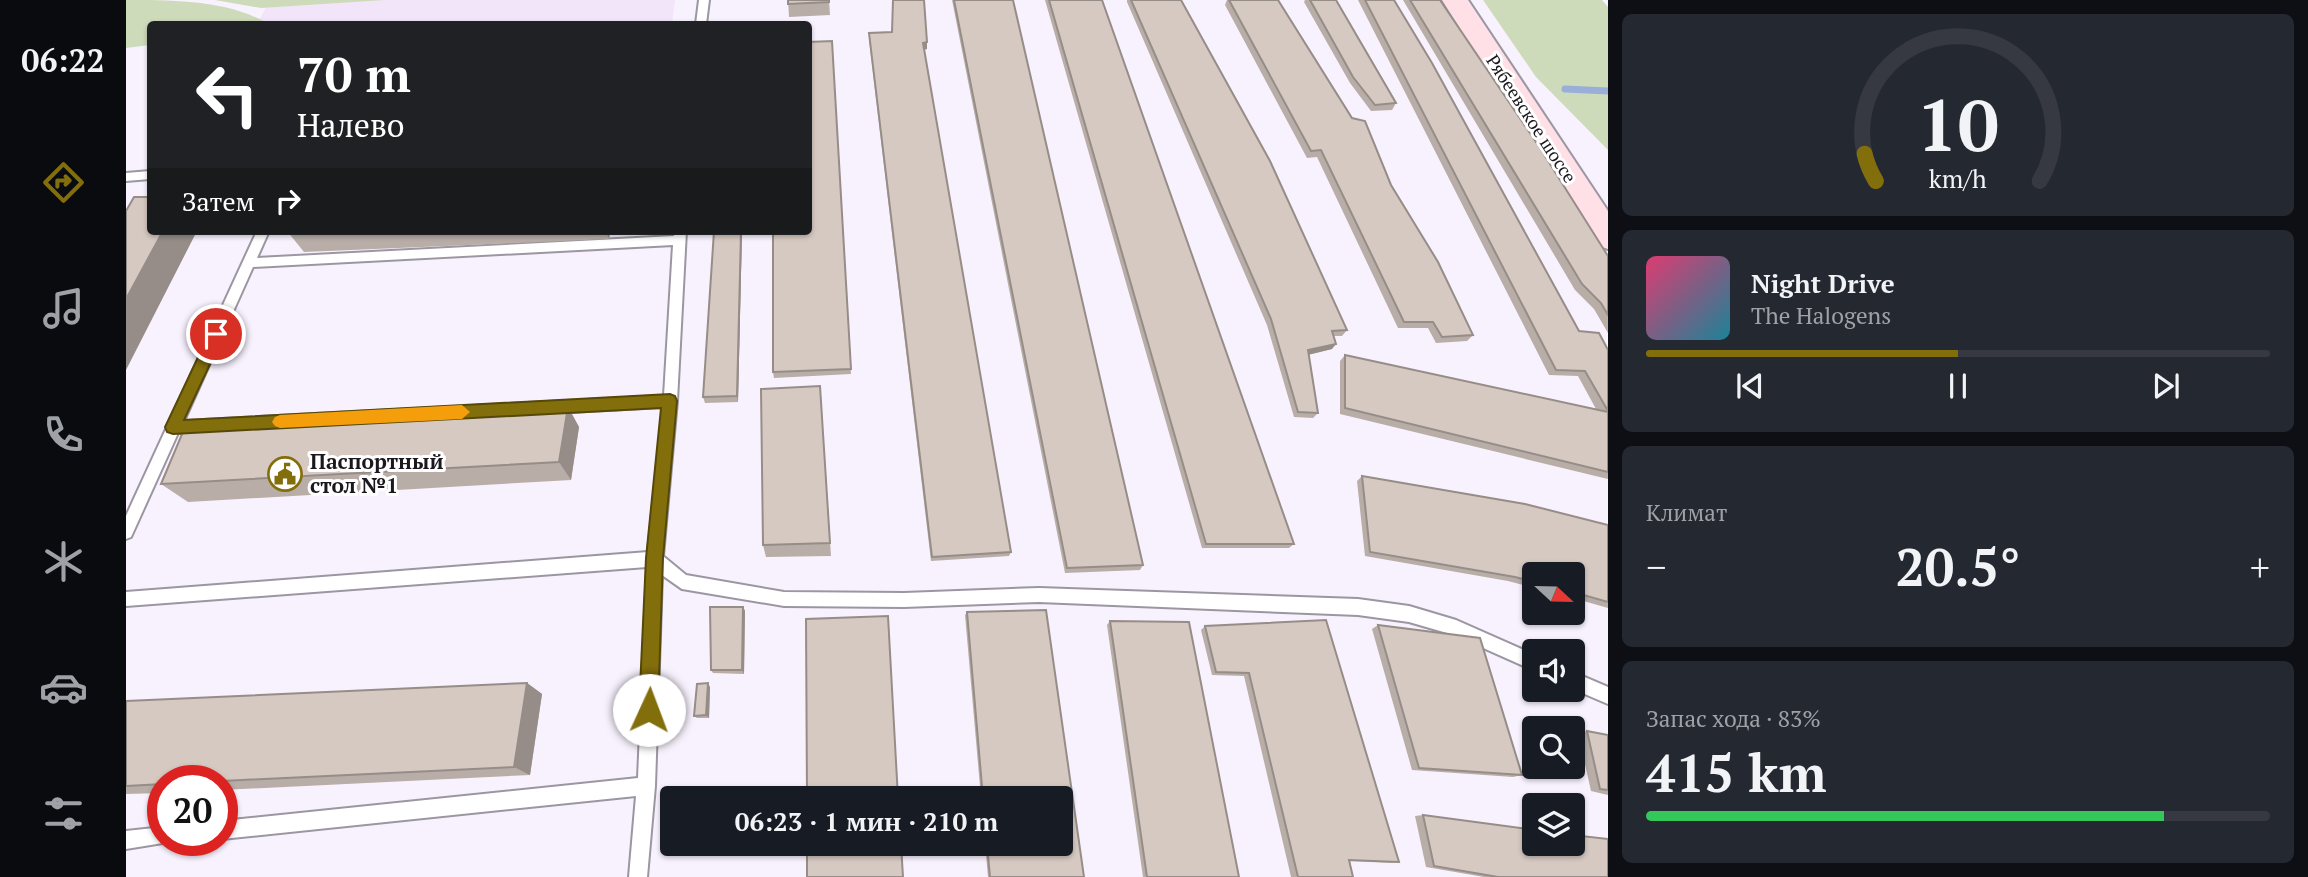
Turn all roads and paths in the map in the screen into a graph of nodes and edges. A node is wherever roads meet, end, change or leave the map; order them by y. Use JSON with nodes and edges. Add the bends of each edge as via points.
{"nodes":[{"id":1,"x":704,"y":0,"type":"edge"},
{"id":2,"x":1455,"y":0,"type":"edge"},
{"id":3,"x":701,"y":21,"type":"edge"},
{"id":4,"x":147,"y":175,"type":"edge"},
{"id":5,"x":126,"y":177,"type":"edge"},
{"id":6,"x":261,"y":235,"type":"edge"},
{"id":7,"x":680,"y":236,"type":"edge"},
{"id":8,"x":1608,"y":237,"type":"edge"},
{"id":9,"x":249,"y":263,"type":"junction"},
{"id":10,"x":670,"y":401,"type":"junction"},
{"id":11,"x":173,"y":427,"type":"junction"},
{"id":12,"x":126,"y":532,"type":"edge"},
{"id":13,"x":655,"y":558,"type":"junction"},
{"id":14,"x":126,"y":599,"type":"edge"},
{"id":15,"x":1522,"y":657,"type":"edge"},
{"id":16,"x":1585,"y":685,"type":"edge"},
{"id":17,"x":1608,"y":696,"type":"edge"},
{"id":18,"x":646,"y":786,"type":"junction"},
{"id":19,"x":238,"y":828,"type":"edge"},
{"id":20,"x":147,"y":838,"type":"edge"},
{"id":21,"x":126,"y":840,"type":"edge"},
{"id":22,"x":638,"y":877,"type":"edge"}],
"edges":[{"from":1,"to":3,"type":"lane"},
{"from":2,"to":8,"type":"street","name":"Рябеевское шоссе"},
{"from":4,"to":5,"type":"lane"},
{"from":6,"to":9,"type":"lane"},
{"from":7,"to":9,"type":"lane"},
{"from":7,"to":10,"type":"lane"},
{"from":9,"to":11,"type":"lane"},
{"from":10,"to":11,"type":"lane"},
{"from":10,"to":13,"type":"lane"},
{"from":11,"to":12,"type":"lane"},
{"from":13,"to":14,"type":"lane"},
{"from":13,"to":15,"type":"lane","via":[[682,582],[783,599],[1039,595],[1358,607],[1409,614],[1456,628]]},
{"from":13,"to":18,"type":"lane"},
{"from":16,"to":17,"type":"lane"},
{"from":18,"to":19,"type":"lane"},
{"from":18,"to":22,"type":"lane"},
{"from":20,"to":21,"type":"lane"}]}
